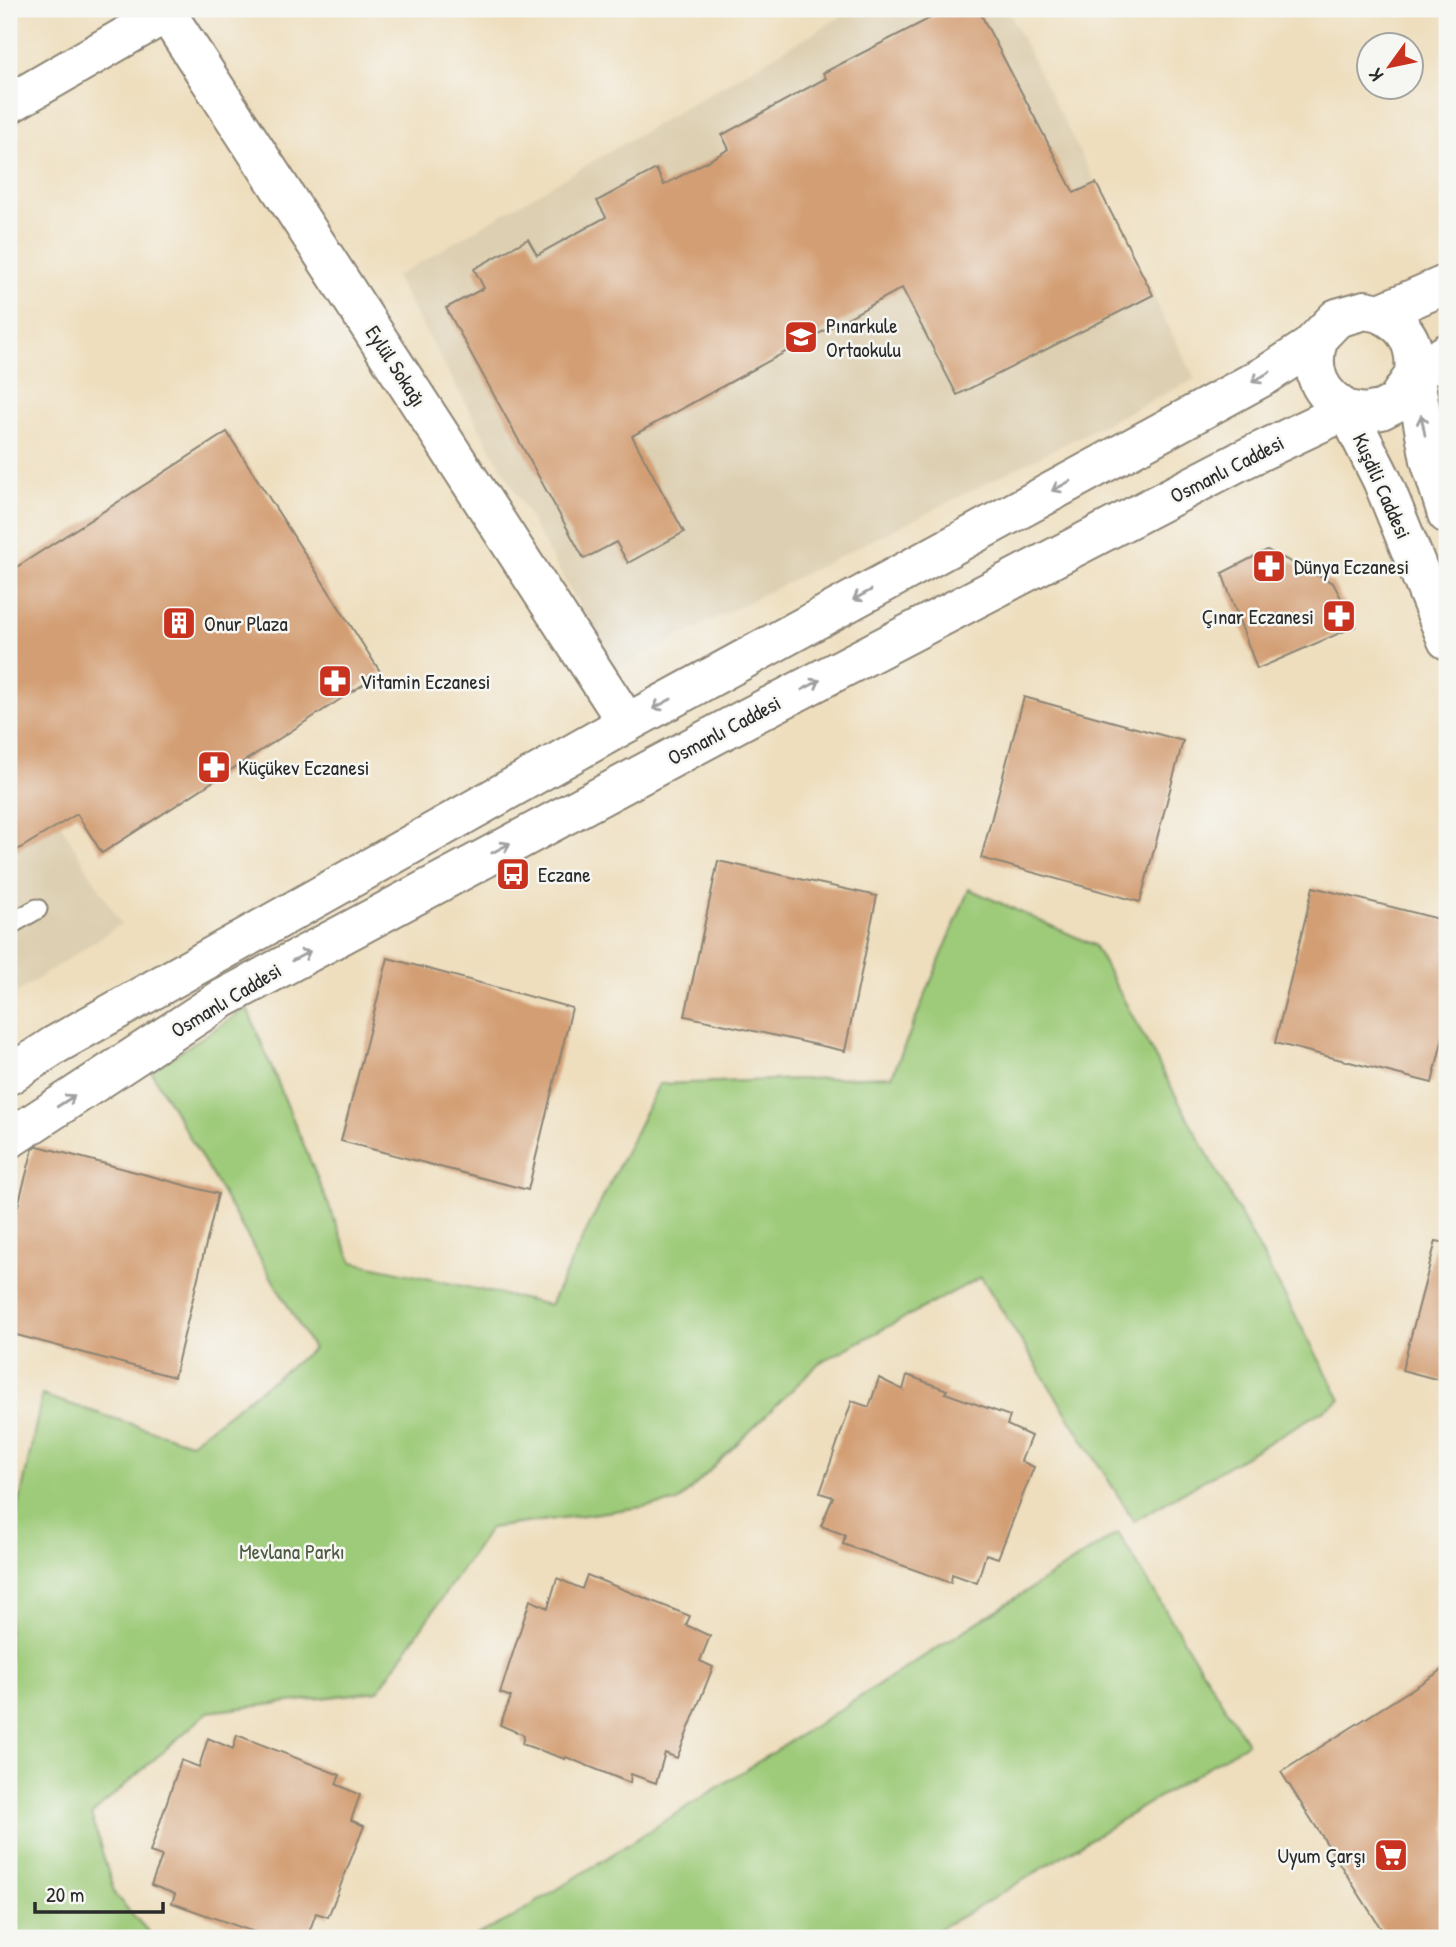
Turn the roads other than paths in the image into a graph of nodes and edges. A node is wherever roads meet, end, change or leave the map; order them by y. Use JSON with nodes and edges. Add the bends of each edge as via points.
{"nodes":[{"id":1,"x":165,"y":11,"type":"edge"},
{"id":2,"x":9,"y":104,"type":"edge"},
{"id":3,"x":1447,"y":284,"type":"edge"},
{"id":4,"x":1380,"y":313,"type":"junction"},
{"id":5,"x":1318,"y":340,"type":"junction"},
{"id":6,"x":1447,"y":353,"type":"edge"},
{"id":7,"x":1414,"y":375,"type":"junction"},
{"id":8,"x":1347,"y":410,"type":"junction"},
{"id":9,"x":1447,"y":514,"type":"edge"},
{"id":10,"x":1447,"y":640,"type":"edge"},
{"id":11,"x":627,"y":723,"type":"junction"},
{"id":12,"x":37,"y":909,"type":"dead end"},
{"id":13,"x":9,"y":925,"type":"edge"},
{"id":14,"x":9,"y":1075,"type":"edge"},
{"id":15,"x":9,"y":1139,"type":"edge"}],
"edges":[{"from":1,"to":2,"type":"main road"},
{"from":1,"to":11,"type":"main road","name":"Eylül Sokağı"},
{"from":3,"to":4,"type":"main road","name":"Osmanlı Caddesi"},
{"from":4,"to":5,"type":"main road","name":"Osmanlı Caddesi","via":[[1350,312],[1337,318]]},
{"from":4,"to":7,"type":"main road","via":[[1393,320],[1413,344]]},
{"from":5,"to":8,"type":"main road","via":[[1313,357],[1321,389]]},
{"from":5,"to":11,"type":"main road","name":"Osmanlı Caddesi","one_way":true,"via":[[1255,380]]},
{"from":6,"to":7,"type":"main road","name":"Osmanlı Caddesi"},
{"from":7,"to":8,"type":"main road","name":"Osmanlı Caddesi","via":[[1388,407],[1364,413]]},
{"from":9,"to":7,"type":"main road","one_way":true,"via":[[1430,460]]},
{"from":8,"to":10,"type":"main road","name":"Kuşdili Caddesi","via":[[1382,480]]},
{"from":15,"to":8,"type":"main road","name":"Osmanlı Caddesi","one_way":true,"via":[[222,999],[745,719]]},
{"from":11,"to":14,"type":"main road","name":"Osmanlı Caddesi"},
{"from":12,"to":13,"type":"lane"}]}
